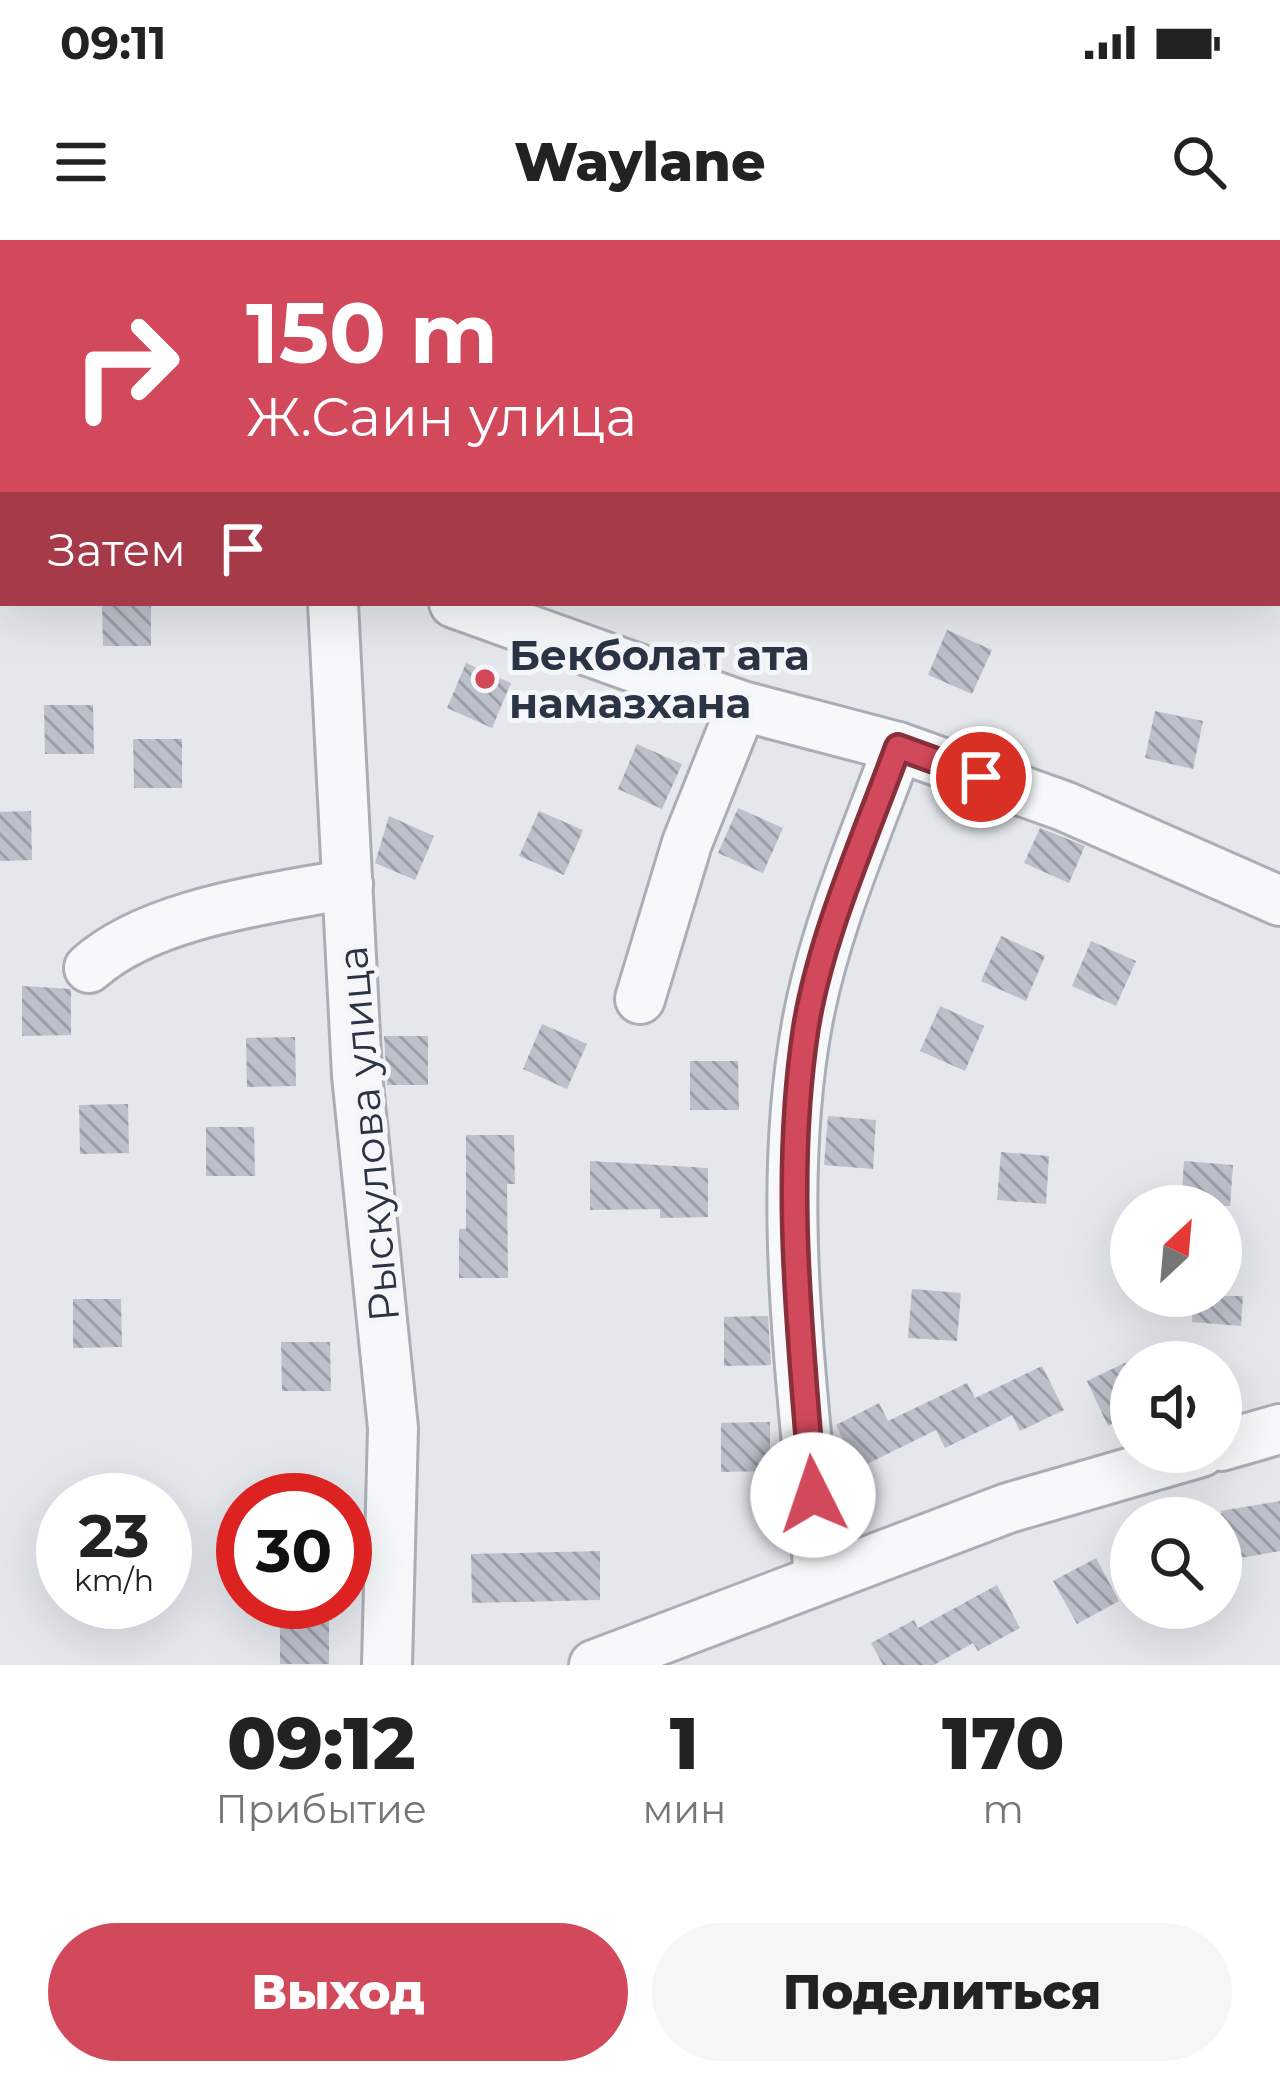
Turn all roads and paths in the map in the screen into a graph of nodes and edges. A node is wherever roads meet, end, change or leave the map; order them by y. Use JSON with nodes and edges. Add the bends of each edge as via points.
{"nodes":[{"id":1,"x":333,"y":606,"type":"edge"},
{"id":2,"x":462,"y":606,"type":"edge"},
{"id":3,"x":742,"y":706,"type":"junction"},
{"id":4,"x":898,"y":747,"type":"junction"},
{"id":5,"x":348,"y":884,"type":"junction"},
{"id":6,"x":1280,"y":901,"type":"edge"},
{"id":7,"x":89,"y":968,"type":"dead end"},
{"id":8,"x":640,"y":1000,"type":"dead end"},
{"id":9,"x":1280,"y":1429,"type":"edge"},
{"id":10,"x":1242,"y":1440,"type":"edge"},
{"id":11,"x":1129,"y":1473,"type":"edge"},
{"id":12,"x":819,"y":1578,"type":"junction"},
{"id":13,"x":386,"y":1665,"type":"edge"},
{"id":14,"x":594,"y":1665,"type":"edge"}],
"edges":[{"from":1,"to":5,"type":"street","name":"Рыскулова улица"},
{"from":2,"to":3,"type":"street"},
{"from":3,"to":4,"type":"street"},
{"from":3,"to":8,"type":"street","via":[[687,843]]},
{"from":4,"to":6,"type":"street","via":[[1064,806]]},
{"from":4,"to":12,"type":"street","via":[[807,1024],[793,1184]]},
{"from":5,"to":7,"type":"street","via":[[221,909],[109,950]]},
{"from":5,"to":13,"type":"street","name":"Рыскулова улица","via":[[393,1428]]},
{"from":9,"to":10,"type":"street"},
{"from":11,"to":12,"type":"street"},
{"from":12,"to":14,"type":"street"}]}
